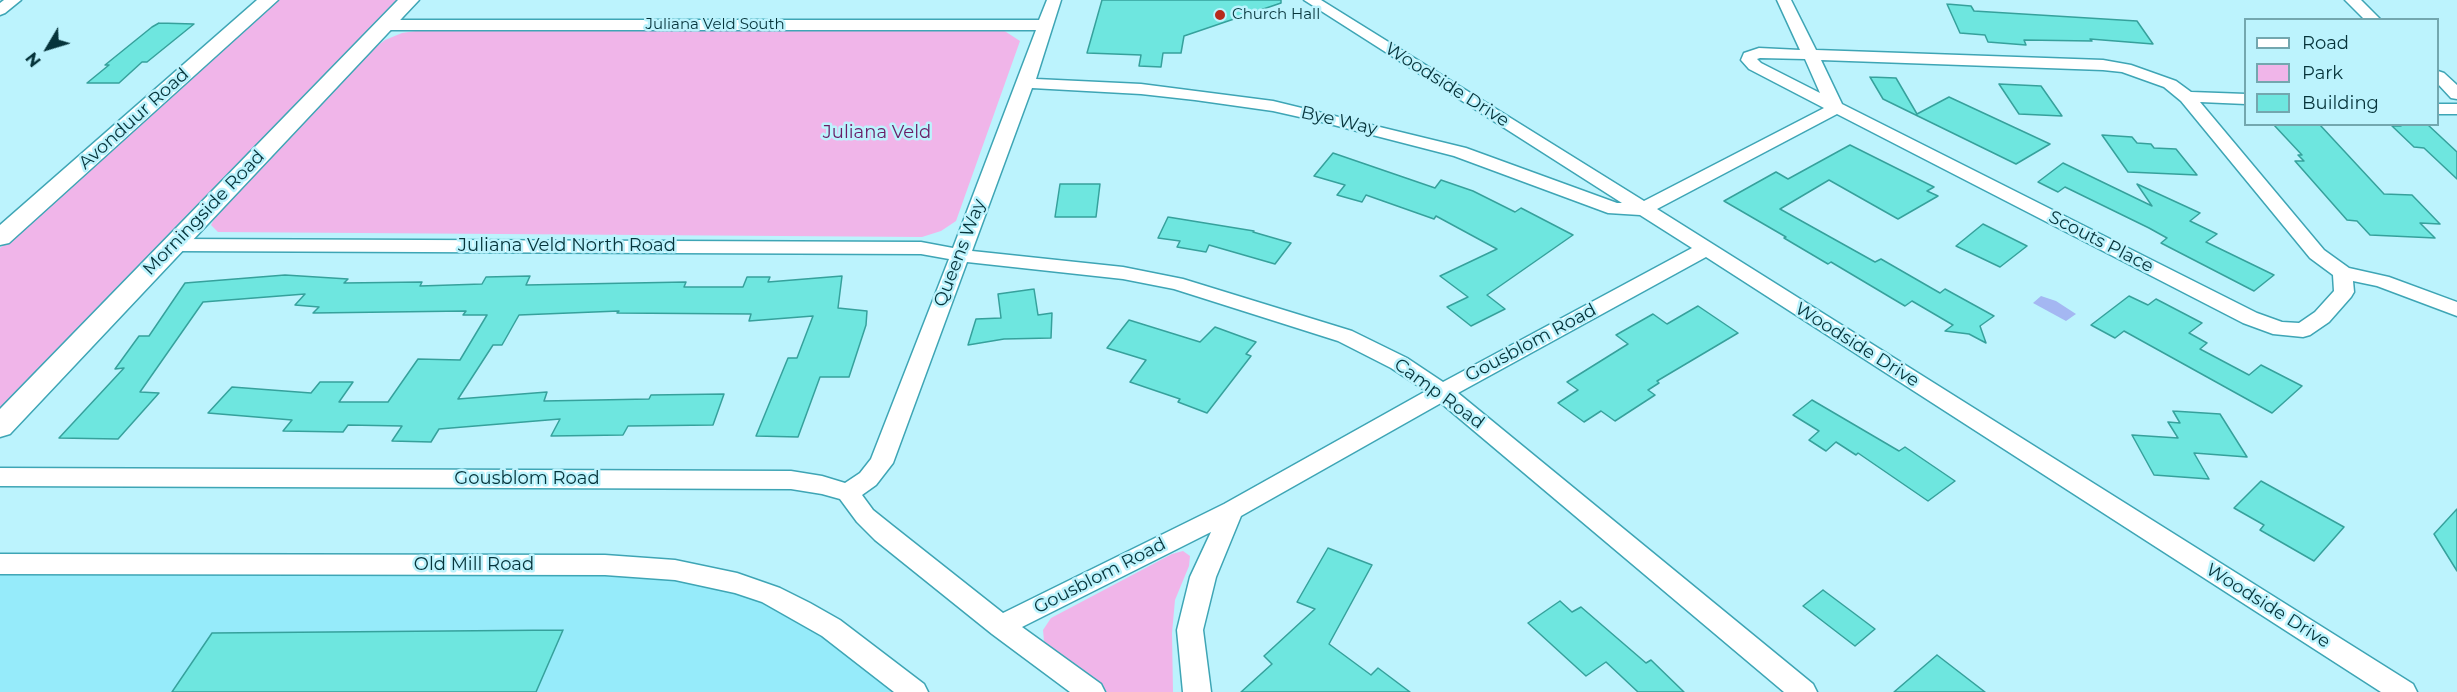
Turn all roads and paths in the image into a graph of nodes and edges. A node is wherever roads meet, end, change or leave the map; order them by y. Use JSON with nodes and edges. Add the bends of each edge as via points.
{"nodes":[{"id":1,"x":14,"y":0,"type":"edge"},
{"id":2,"x":268,"y":0,"type":"edge"},
{"id":3,"x":410,"y":0,"type":"edge"},
{"id":4,"x":1054,"y":0,"type":"edge"},
{"id":5,"x":1311,"y":0,"type":"edge"},
{"id":6,"x":1784,"y":0,"type":"edge"},
{"id":7,"x":2352,"y":0,"type":"edge"},
{"id":8,"x":0,"y":10,"type":"edge"},
{"id":9,"x":2372,"y":18,"type":"edge"},
{"id":10,"x":386,"y":25,"type":"junction"},
{"id":11,"x":1044,"y":25,"type":"junction"},
{"id":12,"x":1809,"y":54,"type":"junction"},
{"id":13,"x":2439,"y":77,"type":"edge"},
{"id":14,"x":1026,"y":82,"type":"junction"},
{"id":15,"x":2457,"y":94,"type":"edge"},
{"id":16,"x":2187,"y":97,"type":"junction"},
{"id":17,"x":2244,"y":99,"type":"edge"},
{"id":18,"x":1836,"y":108,"type":"junction"},
{"id":19,"x":2439,"y":109,"type":"edge"},
{"id":20,"x":2457,"y":110,"type":"edge"},
{"id":21,"x":1642,"y":208,"type":"junction"},
{"id":22,"x":0,"y":238,"type":"edge"},
{"id":23,"x":174,"y":245,"type":"junction"},
{"id":24,"x":1706,"y":249,"type":"junction"},
{"id":25,"x":959,"y":254,"type":"junction"},
{"id":26,"x":2343,"y":273,"type":"junction"},
{"id":27,"x":2457,"y":309,"type":"edge"},
{"id":28,"x":1442,"y":392,"type":"junction"},
{"id":29,"x":0,"y":427,"type":"edge"},
{"id":30,"x":0,"y":477,"type":"edge"},
{"id":31,"x":848,"y":493,"type":"junction"},
{"id":32,"x":1232,"y":510,"type":"junction"},
{"id":33,"x":0,"y":564,"type":"edge"},
{"id":34,"x":1001,"y":626,"type":"junction"},
{"id":35,"x":914,"y":692,"type":"edge"},
{"id":36,"x":1091,"y":692,"type":"edge"},
{"id":37,"x":1197,"y":692,"type":"edge"},
{"id":38,"x":1803,"y":692,"type":"edge"},
{"id":39,"x":2403,"y":692,"type":"edge"}],
"edges":[{"from":1,"to":8,"type":"street"},
{"from":2,"to":22,"type":"street","name":"Avonduur Road"},
{"from":3,"to":10,"type":"street","name":"Morningside Road"},
{"from":4,"to":11,"type":"street","name":"Queens Way"},
{"from":5,"to":21,"type":"street","name":"Woodside Drive"},
{"from":6,"to":12,"type":"street"},
{"from":7,"to":9,"type":"street"},
{"from":10,"to":11,"type":"street","name":"Juliana Veld South"},
{"from":10,"to":23,"type":"street","name":"Morningside Road"},
{"from":11,"to":14,"type":"street","name":"Queens Way"},
{"from":12,"to":16,"type":"street","name":"Scouts Place","via":[[2125,68],[2170,84]]},
{"from":12,"to":18,"type":"street"},
{"from":12,"to":18,"type":"street","name":"Scouts Place","via":[[1759,52],[1749,60]]},
{"from":13,"to":15,"type":"street"},
{"from":14,"to":21,"type":"street","name":"Bye Way","via":[[1141,89],[1273,106],[1460,152],[1600,205]]},
{"from":14,"to":25,"type":"street","name":"Queens Way"},
{"from":16,"to":17,"type":"street"},
{"from":16,"to":26,"type":"street","name":"Scouts Place","via":[[2317,254]]},
{"from":18,"to":21,"type":"street"},
{"from":18,"to":26,"type":"street","name":"Scouts Place","via":[[2250,318],[2280,329],[2302,330],[2322,316],[2344,292]]},
{"from":19,"to":20,"type":"street"},
{"from":21,"to":24,"type":"street","name":"Woodside Drive"},
{"from":23,"to":25,"type":"street","name":"Juliana Veld North Road","via":[[921,248]]},
{"from":23,"to":29,"type":"street","name":"Morningside Road"},
{"from":24,"to":28,"type":"street","name":"Gousblom Road"},
{"from":24,"to":39,"type":"street","name":"Woodside Drive"},
{"from":25,"to":28,"type":"street","name":"Camp Road","via":[[1123,273],[1232,298],[1345,336],[1399,363]]},
{"from":25,"to":31,"type":"street","name":"Queens Way","via":[[881,463],[868,479]]},
{"from":26,"to":27,"type":"street","name":"Scouts Place","via":[[2382,281]]},
{"from":28,"to":32,"type":"street","name":"Gousblom Road"},
{"from":28,"to":38,"type":"street","name":"Camp Road"},
{"from":30,"to":31,"type":"street","name":"Gousblom Road","via":[[791,480]]},
{"from":31,"to":34,"type":"street","via":[[884,533]]},
{"from":32,"to":34,"type":"street","name":"Gousblom Road"},
{"from":32,"to":37,"type":"street","via":[[1203,577],[1190,630]]},
{"from":33,"to":35,"type":"street","name":"Old Mill Road","via":[[605,565],[675,570],[737,583],[801,610],[831,628]]},
{"from":34,"to":36,"type":"street"}]}
